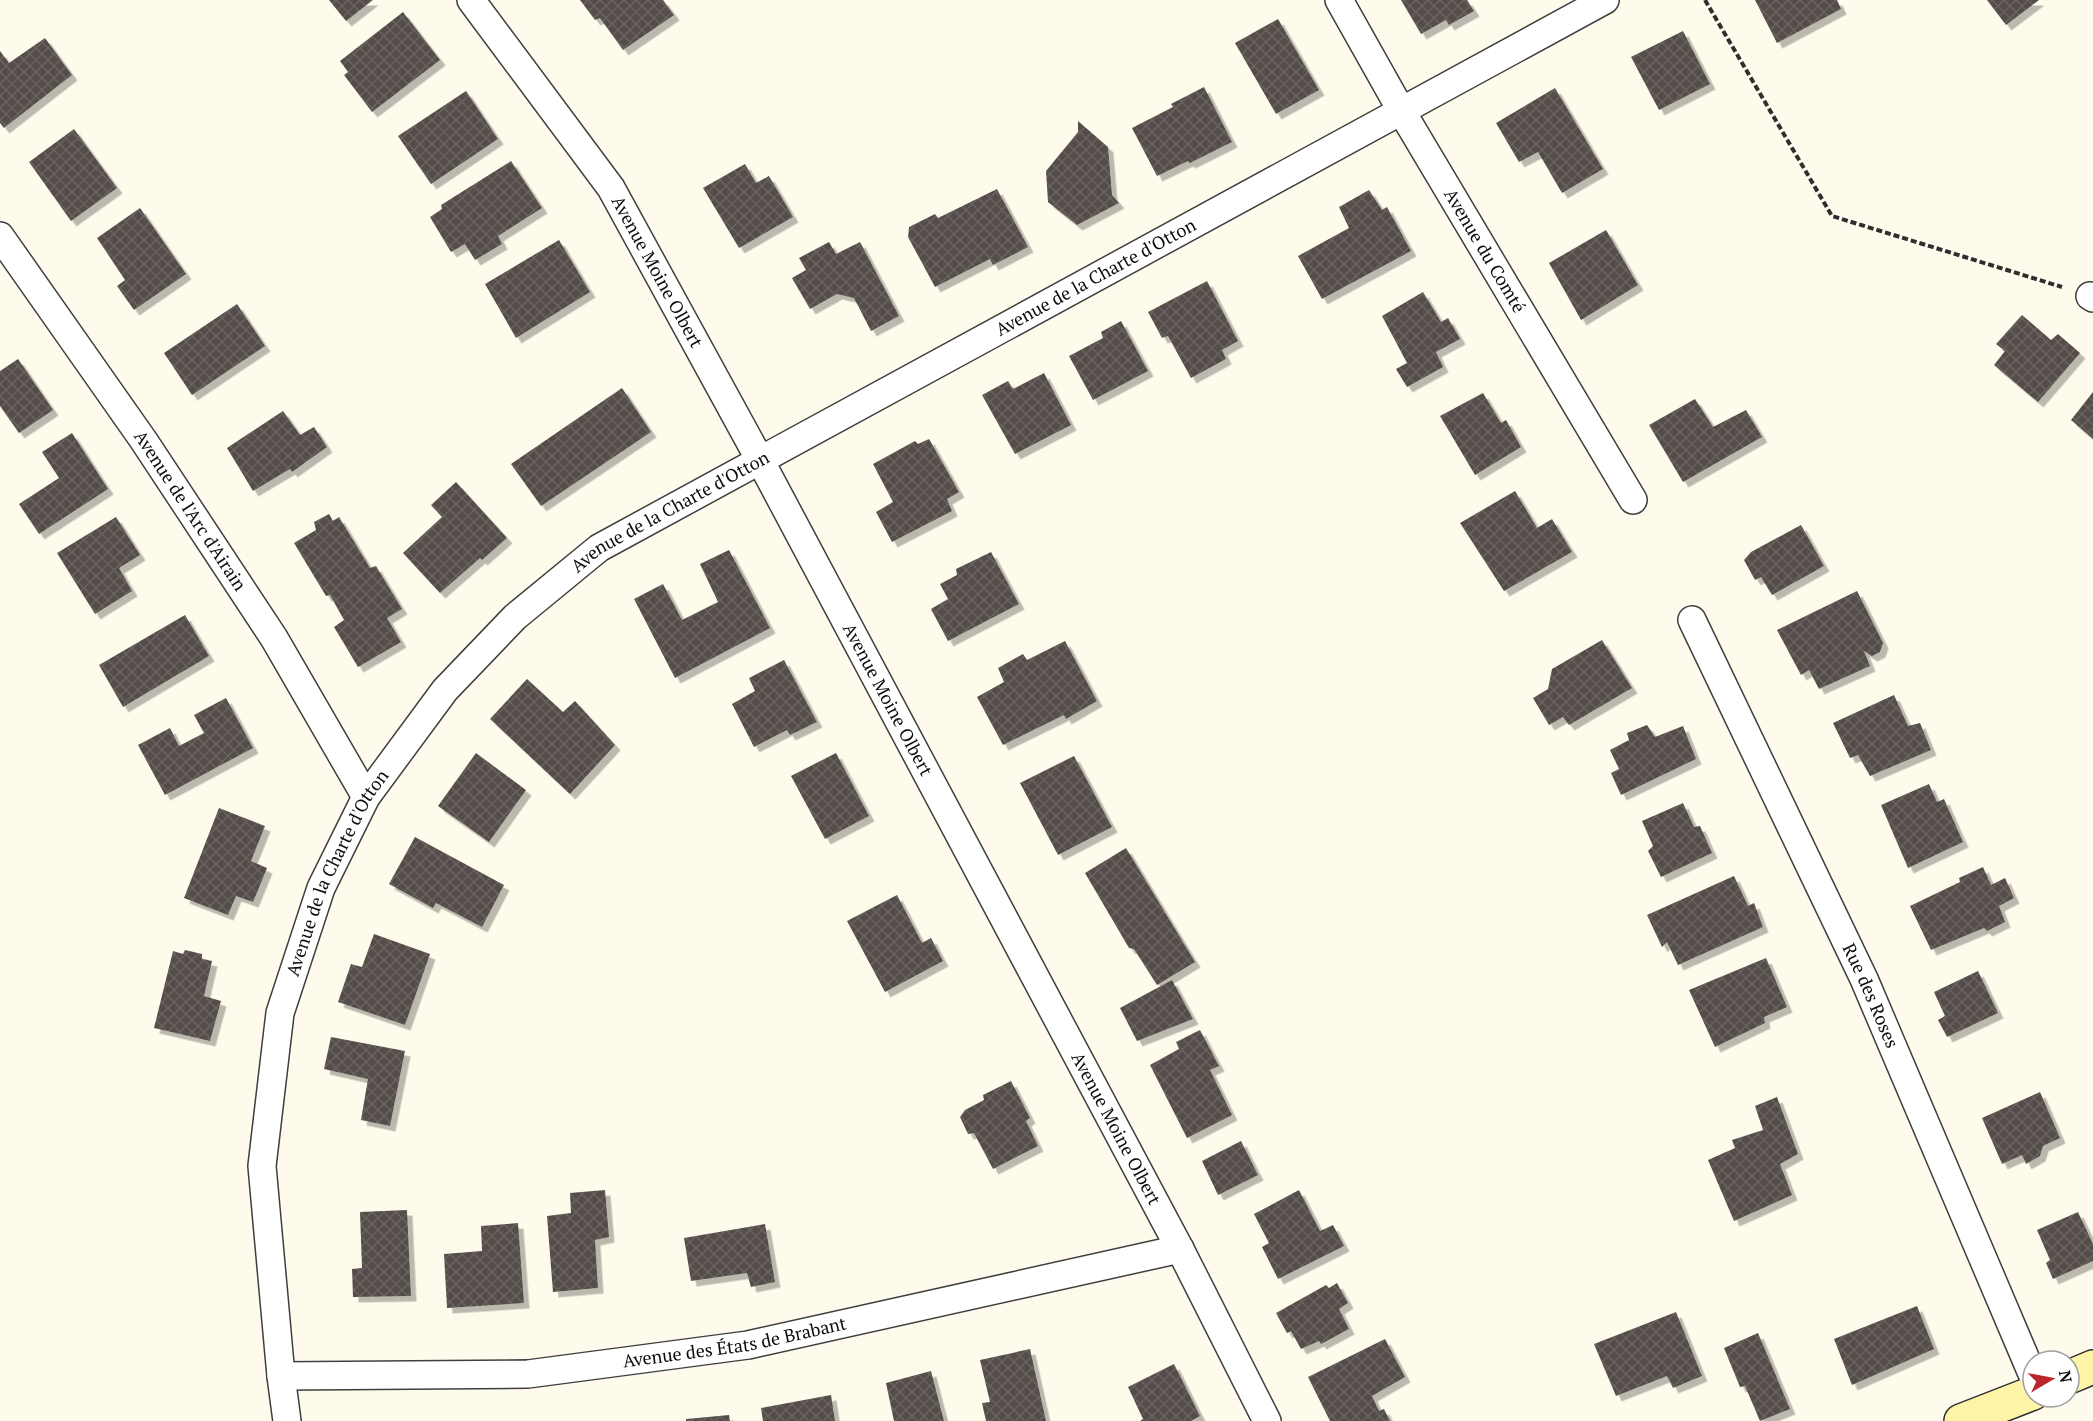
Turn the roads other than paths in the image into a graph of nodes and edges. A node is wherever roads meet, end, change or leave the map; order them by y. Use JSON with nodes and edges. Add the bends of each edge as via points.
{"nodes":[{"id":1,"x":471,"y":0,"type":"edge"},
{"id":2,"x":1339,"y":0,"type":"edge"},
{"id":3,"x":1605,"y":0,"type":"edge"},
{"id":4,"x":1402,"y":112,"type":"junction"},
{"id":5,"x":0,"y":236,"type":"edge"},
{"id":6,"x":761,"y":462,"type":"junction"},
{"id":7,"x":1633,"y":500,"type":"dead end"},
{"id":8,"x":1692,"y":621,"type":"dead end"},
{"id":9,"x":366,"y":797,"type":"junction"},
{"id":10,"x":1180,"y":1249,"type":"junction"},
{"id":11,"x":2022,"y":1349,"type":"edge"},
{"id":12,"x":280,"y":1376,"type":"junction"},
{"id":13,"x":2021,"y":1397,"type":"edge"},
{"id":14,"x":287,"y":1421,"type":"edge"},
{"id":15,"x":1267,"y":1421,"type":"edge"},
{"id":16,"x":1961,"y":1421,"type":"edge"}],
"edges":[{"from":1,"to":6,"type":"street","name":"Avenue Moine Olbert","via":[[611,188]]},
{"from":2,"to":4,"type":"street","name":"Avenue du Comté"},
{"from":3,"to":4,"type":"street","name":"Avenue de la Charte d'Otton"},
{"from":4,"to":6,"type":"street","name":"Avenue de la Charte d'Otton"},
{"from":4,"to":7,"type":"street","name":"Avenue du Comté"},
{"from":5,"to":9,"type":"street","name":"Avenue de l'Arc d'Airain","via":[[144,441],[267,628]]},
{"from":6,"to":9,"type":"street","name":"Avenue de la Charte d'Otton","via":[[599,548],[515,617],[445,690]]},
{"from":6,"to":10,"type":"street","name":"Avenue Moine Olbert"},
{"from":8,"to":11,"type":"street","name":"Rue des Roses","via":[[1864,979]]},
{"from":9,"to":12,"type":"street","name":"Avenue de la Charte d'Otton","via":[[321,888],[280,1013],[262,1166]]},
{"from":10,"to":12,"type":"street","name":"Avenue des États de Brabant","via":[[748,1345],[528,1374]]},
{"from":10,"to":15,"type":"street","name":"Avenue Moine Olbert"},
{"from":12,"to":14,"type":"street","name":"Avenue de la Charte d'Otton"},
{"from":13,"to":16,"type":"street"}]}
